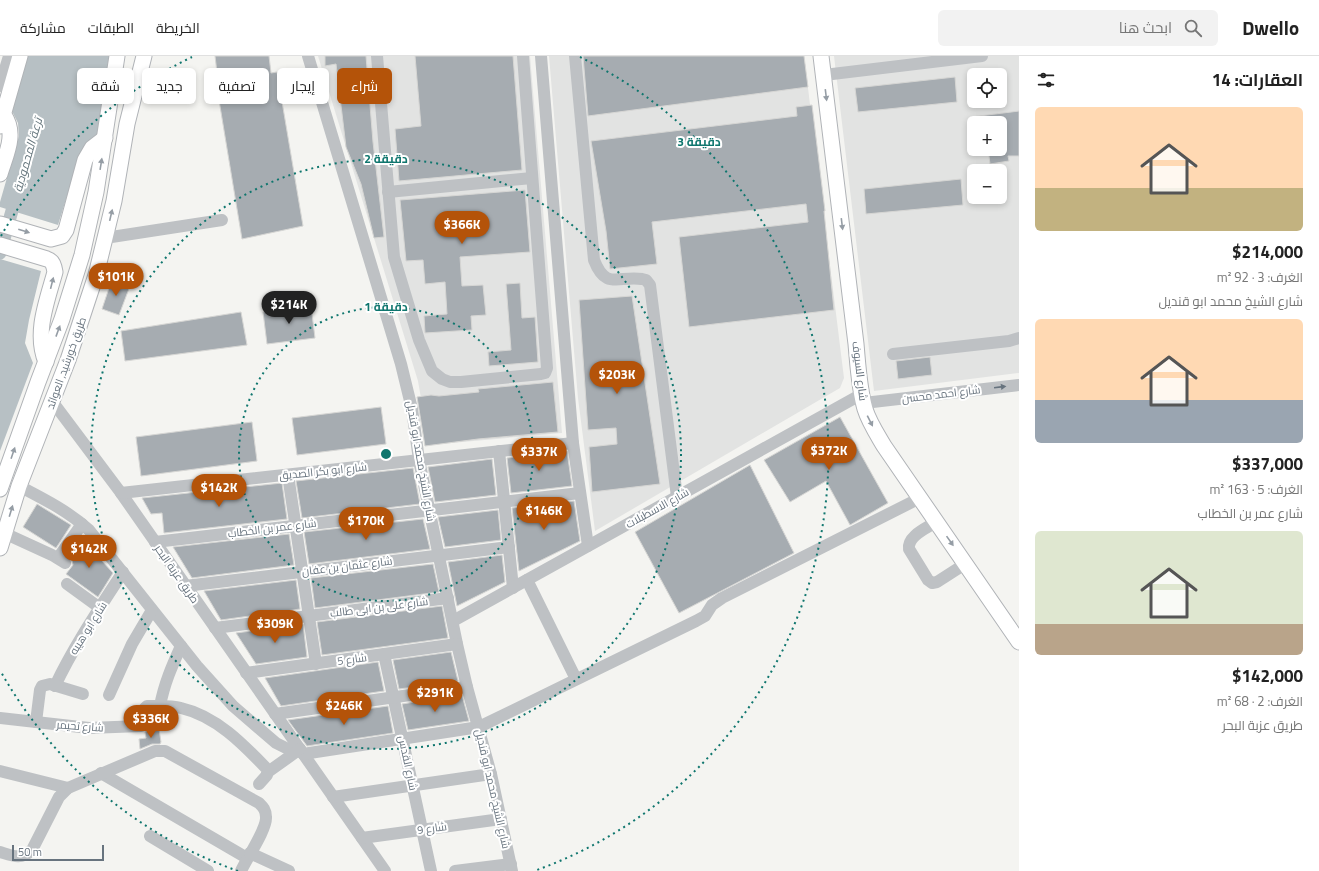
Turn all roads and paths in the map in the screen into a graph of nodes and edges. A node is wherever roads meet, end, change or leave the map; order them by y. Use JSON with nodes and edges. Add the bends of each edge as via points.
{"nodes":[{"id":1,"x":9,"y":56,"type":"edge"},
{"id":2,"x":20,"y":56,"type":"edge"},
{"id":3,"x":117,"y":56,"type":"edge"},
{"id":4,"x":144,"y":56,"type":"edge"},
{"id":5,"x":308,"y":56,"type":"edge"},
{"id":6,"x":377,"y":56,"type":"edge"},
{"id":7,"x":523,"y":56,"type":"edge"},
{"id":8,"x":541,"y":56,"type":"edge"},
{"id":9,"x":574,"y":56,"type":"edge"},
{"id":10,"x":821,"y":56,"type":"edge"},
{"id":11,"x":982,"y":56,"type":"edge"},
{"id":12,"x":824,"y":75,"type":"junction"},
{"id":13,"x":0,"y":86,"type":"edge"},
{"id":14,"x":2,"y":121,"type":"edge"},
{"id":15,"x":105,"y":138,"type":"junction"},
{"id":16,"x":0,"y":174,"type":"edge"},
{"id":17,"x":532,"y":178,"type":"junction"},
{"id":18,"x":388,"y":192,"type":"junction"},
{"id":19,"x":222,"y":220,"type":"dead end"},
{"id":20,"x":0,"y":224,"type":"edge"},
{"id":21,"x":105,"y":238,"type":"junction"},
{"id":22,"x":0,"y":245,"type":"edge"},
{"id":23,"x":1019,"y":338,"type":"edge"},
{"id":24,"x":893,"y":354,"type":"dead end"},
{"id":25,"x":46,"y":362,"type":"junction"},
{"id":26,"x":1019,"y":385,"type":"edge"},
{"id":27,"x":863,"y":399,"type":"junction"},
{"id":28,"x":52,"y":402,"type":"junction"},
{"id":29,"x":573,"y":443,"type":"junction"},
{"id":30,"x":499,"y":451,"type":"junction"},
{"id":31,"x":419,"y":460,"type":"junction"},
{"id":32,"x":288,"y":475,"type":"junction"},
{"id":33,"x":19,"y":486,"type":"junction"},
{"id":34,"x":0,"y":489,"type":"edge"},
{"id":35,"x":121,"y":493,"type":"junction"},
{"id":36,"x":580,"y":493,"type":"junction"},
{"id":37,"x":677,"y":496,"type":"junction"},
{"id":38,"x":920,"y":498,"type":"junction"},
{"id":39,"x":504,"y":501,"type":"junction"},
{"id":40,"x":429,"y":510,"type":"junction"},
{"id":41,"x":936,"y":522,"type":"junction"},
{"id":42,"x":82,"y":524,"type":"junction"},
{"id":43,"x":296,"y":526,"type":"junction"},
{"id":44,"x":4,"y":532,"type":"junction"},
{"id":45,"x":155,"y":542,"type":"junction"},
{"id":46,"x":588,"y":546,"type":"junction"},
{"id":47,"x":509,"y":547,"type":"junction"},
{"id":48,"x":0,"y":548,"type":"edge"},
{"id":49,"x":439,"y":555,"type":"junction"},
{"id":50,"x":966,"y":564,"type":"junction"},
{"id":51,"x":123,"y":572,"type":"junction"},
{"id":52,"x":302,"y":572,"type":"junction"},
{"id":53,"x":526,"y":580,"type":"junction"},
{"id":54,"x":67,"y":584,"type":"dead end"},
{"id":55,"x":185,"y":586,"type":"junction"},
{"id":56,"x":513,"y":588,"type":"junction"},
{"id":57,"x":448,"y":598,"type":"junction"},
{"id":58,"x":100,"y":608,"type":"junction"},
{"id":59,"x":152,"y":610,"type":"junction"},
{"id":60,"x":309,"y":616,"type":"junction"},
{"id":61,"x":453,"y":621,"type":"junction"},
{"id":62,"x":215,"y":628,"type":"junction"},
{"id":63,"x":1019,"y":642,"type":"edge"},
{"id":64,"x":457,"y":644,"type":"junction"},
{"id":65,"x":181,"y":646,"type":"junction"},
{"id":66,"x":384,"y":654,"type":"junction"},
{"id":67,"x":316,"y":664,"type":"junction"},
{"id":68,"x":246,"y":673,"type":"junction"},
{"id":69,"x":576,"y":679,"type":"junction"},
{"id":70,"x":55,"y":686,"type":"junction"},
{"id":71,"x":467,"y":687,"type":"junction"},
{"id":72,"x":83,"y":694,"type":"dead end"},
{"id":73,"x":109,"y":695,"type":"dead end"},
{"id":74,"x":394,"y":697,"type":"junction"},
{"id":75,"x":160,"y":706,"type":"junction"},
{"id":76,"x":275,"y":714,"type":"junction"},
{"id":77,"x":0,"y":718,"type":"edge"},
{"id":78,"x":36,"y":722,"type":"junction"},
{"id":79,"x":479,"y":727,"type":"junction"},
{"id":80,"x":403,"y":739,"type":"junction"},
{"id":81,"x":301,"y":752,"type":"junction"},
{"id":82,"x":0,"y":771,"type":"edge"},
{"id":83,"x":268,"y":772,"type":"junction"},
{"id":84,"x":101,"y":773,"type":"junction"},
{"id":85,"x":491,"y":774,"type":"junction"},
{"id":86,"x":259,"y":784,"type":"dead end"},
{"id":87,"x":413,"y":785,"type":"junction"},
{"id":88,"x":68,"y":788,"type":"junction"},
{"id":89,"x":333,"y":797,"type":"junction"},
{"id":90,"x":501,"y":819,"type":"junction"},
{"id":91,"x":422,"y":830,"type":"junction"},
{"id":92,"x":150,"y":836,"type":"dead end"},
{"id":93,"x":362,"y":838,"type":"junction"},
{"id":94,"x":0,"y":852,"type":"edge"},
{"id":95,"x":248,"y":855,"type":"junction"},
{"id":96,"x":512,"y":868,"type":"edge"},
{"id":97,"x":208,"y":871,"type":"edge"},
{"id":98,"x":241,"y":871,"type":"edge"},
{"id":99,"x":289,"y":871,"type":"edge"},
{"id":100,"x":386,"y":871,"type":"edge"},
{"id":101,"x":432,"y":871,"type":"edge"},
{"id":102,"x":455,"y":871,"type":"edge"}],
"edges":[{"from":1,"to":13,"type":"street"},
{"from":2,"to":14,"type":"main road"},
{"from":3,"to":15,"type":"main road","name":"طريق خورشيد, العوائد"},
{"from":21,"to":4,"type":"main road","name":"طريق خورشيد, العوائد","one_way":true,"via":[[127,124]]},
{"from":5,"to":31,"type":"street","name":"شارع الشيخ محمد ابو قنديل","via":[[401,364],[412,409]]},
{"from":6,"to":18,"type":"street"},
{"from":7,"to":17,"type":"street"},
{"from":8,"to":29,"type":"street"},
{"from":9,"to":37,"type":"street","via":[[594,260],[601,273],[608,278],[642,279],[650,285]]},
{"from":10,"to":12,"type":"main road","name":"شارع السيوف"},
{"from":11,"to":12,"type":"street"},
{"from":12,"to":27,"type":"main road","name":"شارع السيوف","one_way":true},
{"from":14,"to":16,"type":"main road","via":[[8,120],[11,133]]},
{"from":20,"to":15,"type":"main road","one_way":true,"via":[[48,238],[62,236],[85,160],[92,148]]},
{"from":25,"to":15,"type":"main road","name":"طريق خورشيد, العوائد","one_way":true,"via":[[82,255]]},
{"from":17,"to":18,"type":"street"},
{"from":17,"to":18,"type":"street","via":[[546,370],[541,374],[461,382],[450,382],[432,371],[420,340],[394,257]]},
{"from":19,"to":21,"type":"street"},
{"from":21,"to":28,"type":"main road","name":"طريق خورشيد, العوائد","via":[[83,318]]},
{"from":25,"to":22,"type":"main road","one_way":true,"via":[[41,349],[40,332],[55,272],[54,265],[51,260]]},
{"from":23,"to":24,"type":"street"},
{"from":34,"to":25,"type":"main road","name":"طريق خورشيد, العوائد","one_way":true},
{"from":27,"to":26,"type":"street","name":"شارع احمد محسن","one_way":true},
{"from":27,"to":37,"type":"street","name":"شارع الاسطبلات"},
{"from":27,"to":38,"type":"main road","name":"شارع السيوف","one_way":true,"via":[[871,422],[884,446]]},
{"from":28,"to":33,"type":"main road","name":"طريق خورشيد, العوائد"},
{"from":28,"to":35,"type":"street","name":"طريق عزبة البحر"},
{"from":29,"to":30,"type":"street","name":"شارع ابو بكر الصديق"},
{"from":29,"to":36,"type":"street"},
{"from":30,"to":31,"type":"street","name":"شارع ابو بكر الصديق"},
{"from":30,"to":39,"type":"street"},
{"from":31,"to":32,"type":"street","name":"شارع ابو بكر الصديق"},
{"from":31,"to":40,"type":"street","name":"شارع الشيخ محمد ابو قنديل"},
{"from":32,"to":35,"type":"street","name":"شارع ابو بكر الصديق"},
{"from":32,"to":43,"type":"street"},
{"from":33,"to":42,"type":"street","via":[[52,503]]},
{"from":44,"to":33,"type":"main road","name":"طريق خورشيد, العوائد","one_way":true},
{"from":35,"to":45,"type":"street","name":"طريق عزبة البحر"},
{"from":36,"to":39,"type":"street","name":"شارع عمر بن الخطاب"},
{"from":36,"to":46,"type":"street"},
{"from":37,"to":46,"type":"street","name":"شارع الاسطبلات"},
{"from":38,"to":41,"type":"main road","name":"شارع السيوف"},
{"from":38,"to":69,"type":"street","via":[[722,598],[712,605],[705,616],[696,621]]},
{"from":39,"to":40,"type":"street","name":"شارع عمر بن الخطاب"},
{"from":39,"to":47,"type":"street"},
{"from":40,"to":43,"type":"street","name":"شارع عمر بن الخطاب"},
{"from":40,"to":49,"type":"street","name":"شارع الشيخ محمد ابو قنديل"},
{"from":41,"to":50,"type":"main road","name":"شارع السيوف","one_way":true},
{"from":41,"to":50,"type":"street","via":[[912,538],[908,545],[928,580],[937,582]]},
{"from":42,"to":44,"type":"street","via":[[61,561]]},
{"from":42,"to":51,"type":"street"},
{"from":43,"to":45,"type":"street","name":"شارع عمر بن الخطاب"},
{"from":43,"to":52,"type":"street"},
{"from":44,"to":48,"type":"main road","name":"طريق خورشيد, العوائد"},
{"from":45,"to":55,"type":"street","name":"طريق عزبة البحر"},
{"from":46,"to":53,"type":"street","name":"شارع الاسطبلات"},
{"from":47,"to":49,"type":"street","name":"شارع عثمان بن عفان"},
{"from":47,"to":56,"type":"street"},
{"from":49,"to":52,"type":"street","name":"شارع عثمان بن عفان"},
{"from":49,"to":57,"type":"street","name":"شارع الشيخ محمد ابو قنديل"},
{"from":50,"to":63,"type":"main road","name":"شارع السيوف"},
{"from":51,"to":58,"type":"street","name":"شارع ابو هيبه"},
{"from":51,"to":59,"type":"street"},
{"from":52,"to":55,"type":"street","name":"شارع عثمان بن عفان"},
{"from":52,"to":60,"type":"street"},
{"from":53,"to":56,"type":"street","name":"شارع الاسطبلات"},
{"from":53,"to":69,"type":"street"},
{"from":54,"to":58,"type":"street"},
{"from":55,"to":62,"type":"street","name":"طريق عزبة البحر"},
{"from":56,"to":61,"type":"street","name":"شارع الاسطبلات"},
{"from":57,"to":60,"type":"street","name":"شارع على بن ابى طالب"},
{"from":57,"to":61,"type":"street","name":"شارع الشيخ محمد ابو قنديل"},
{"from":58,"to":70,"type":"street","name":"شارع ابو هيبه","via":[[68,659]]},
{"from":59,"to":65,"type":"street"},
{"from":59,"to":73,"type":"street","via":[[132,644]]},
{"from":60,"to":62,"type":"street","name":"شارع على بن ابى طالب"},
{"from":60,"to":67,"type":"street"},
{"from":61,"to":64,"type":"street","name":"شارع الشيخ محمد ابو قنديل"},
{"from":62,"to":68,"type":"street","name":"طريق عزبة البحر"},
{"from":64,"to":66,"type":"street","name":"شارع 5"},
{"from":64,"to":71,"type":"street","name":"شارع الشيخ محمد ابو قنديل"},
{"from":65,"to":75,"type":"street","via":[[164,686]]},
{"from":65,"to":81,"type":"street","via":[[234,706],[276,743]]},
{"from":66,"to":67,"type":"street","name":"شارع 5"},
{"from":66,"to":74,"type":"street","name":"شارع القدس"},
{"from":67,"to":68,"type":"street","name":"شارع 5"},
{"from":68,"to":76,"type":"street","name":"طريق عزبة البحر"},
{"from":69,"to":79,"type":"street"},
{"from":70,"to":72,"type":"street"},
{"from":70,"to":78,"type":"street","via":[[42,686]]},
{"from":71,"to":74,"type":"street"},
{"from":71,"to":79,"type":"street","name":"شارع الشيخ محمد ابو قنديل"},
{"from":74,"to":76,"type":"street"},
{"from":74,"to":80,"type":"street","name":"شارع القدس"},
{"from":75,"to":78,"type":"street","name":"شارع تحيمر","via":[[147,706],[143,710],[144,722],[141,726],[101,728]]},
{"from":75,"to":83,"type":"street","via":[[181,708],[218,725],[237,739]]},
{"from":76,"to":81,"type":"street","name":"طريق عزبة البحر"},
{"from":77,"to":78,"type":"street","name":"شارع تحيمر"},
{"from":79,"to":80,"type":"street"},
{"from":79,"to":85,"type":"street","name":"شارع الشيخ محمد ابو قنديل"},
{"from":80,"to":81,"type":"street"},
{"from":80,"to":87,"type":"street","name":"شارع القدس"},
{"from":81,"to":83,"type":"street"},
{"from":81,"to":89,"type":"street","name":"طريق عزبة البحر"},
{"from":82,"to":88,"type":"street"},
{"from":83,"to":86,"type":"street"},
{"from":84,"to":88,"type":"street"},
{"from":84,"to":95,"type":"street"},
{"from":84,"to":95,"type":"street","via":[[155,751],[165,751],[259,803],[265,809],[265,826]]},
{"from":85,"to":87,"type":"street"},
{"from":85,"to":90,"type":"street","name":"شارع الشيخ محمد ابو قنديل"},
{"from":87,"to":89,"type":"street"},
{"from":87,"to":91,"type":"street","name":"شارع القدس"},
{"from":88,"to":94,"type":"street","via":[[58,797],[32,850],[27,855],[17,857]]},
{"from":89,"to":93,"type":"street","name":"طريق عزبة البحر"},
{"from":90,"to":91,"type":"street","name":"شارع 9"},
{"from":90,"to":96,"type":"street","name":"شارع الشيخ محمد ابو قنديل"},
{"from":91,"to":93,"type":"street","name":"شارع 9"},
{"from":91,"to":101,"type":"street","name":"شارع القدس"},
{"from":92,"to":97,"type":"street"},
{"from":93,"to":100,"type":"street","name":"طريق عزبة البحر"},
{"from":95,"to":98,"type":"street"},
{"from":95,"to":99,"type":"street"},
{"from":96,"to":102,"type":"street"}]}
